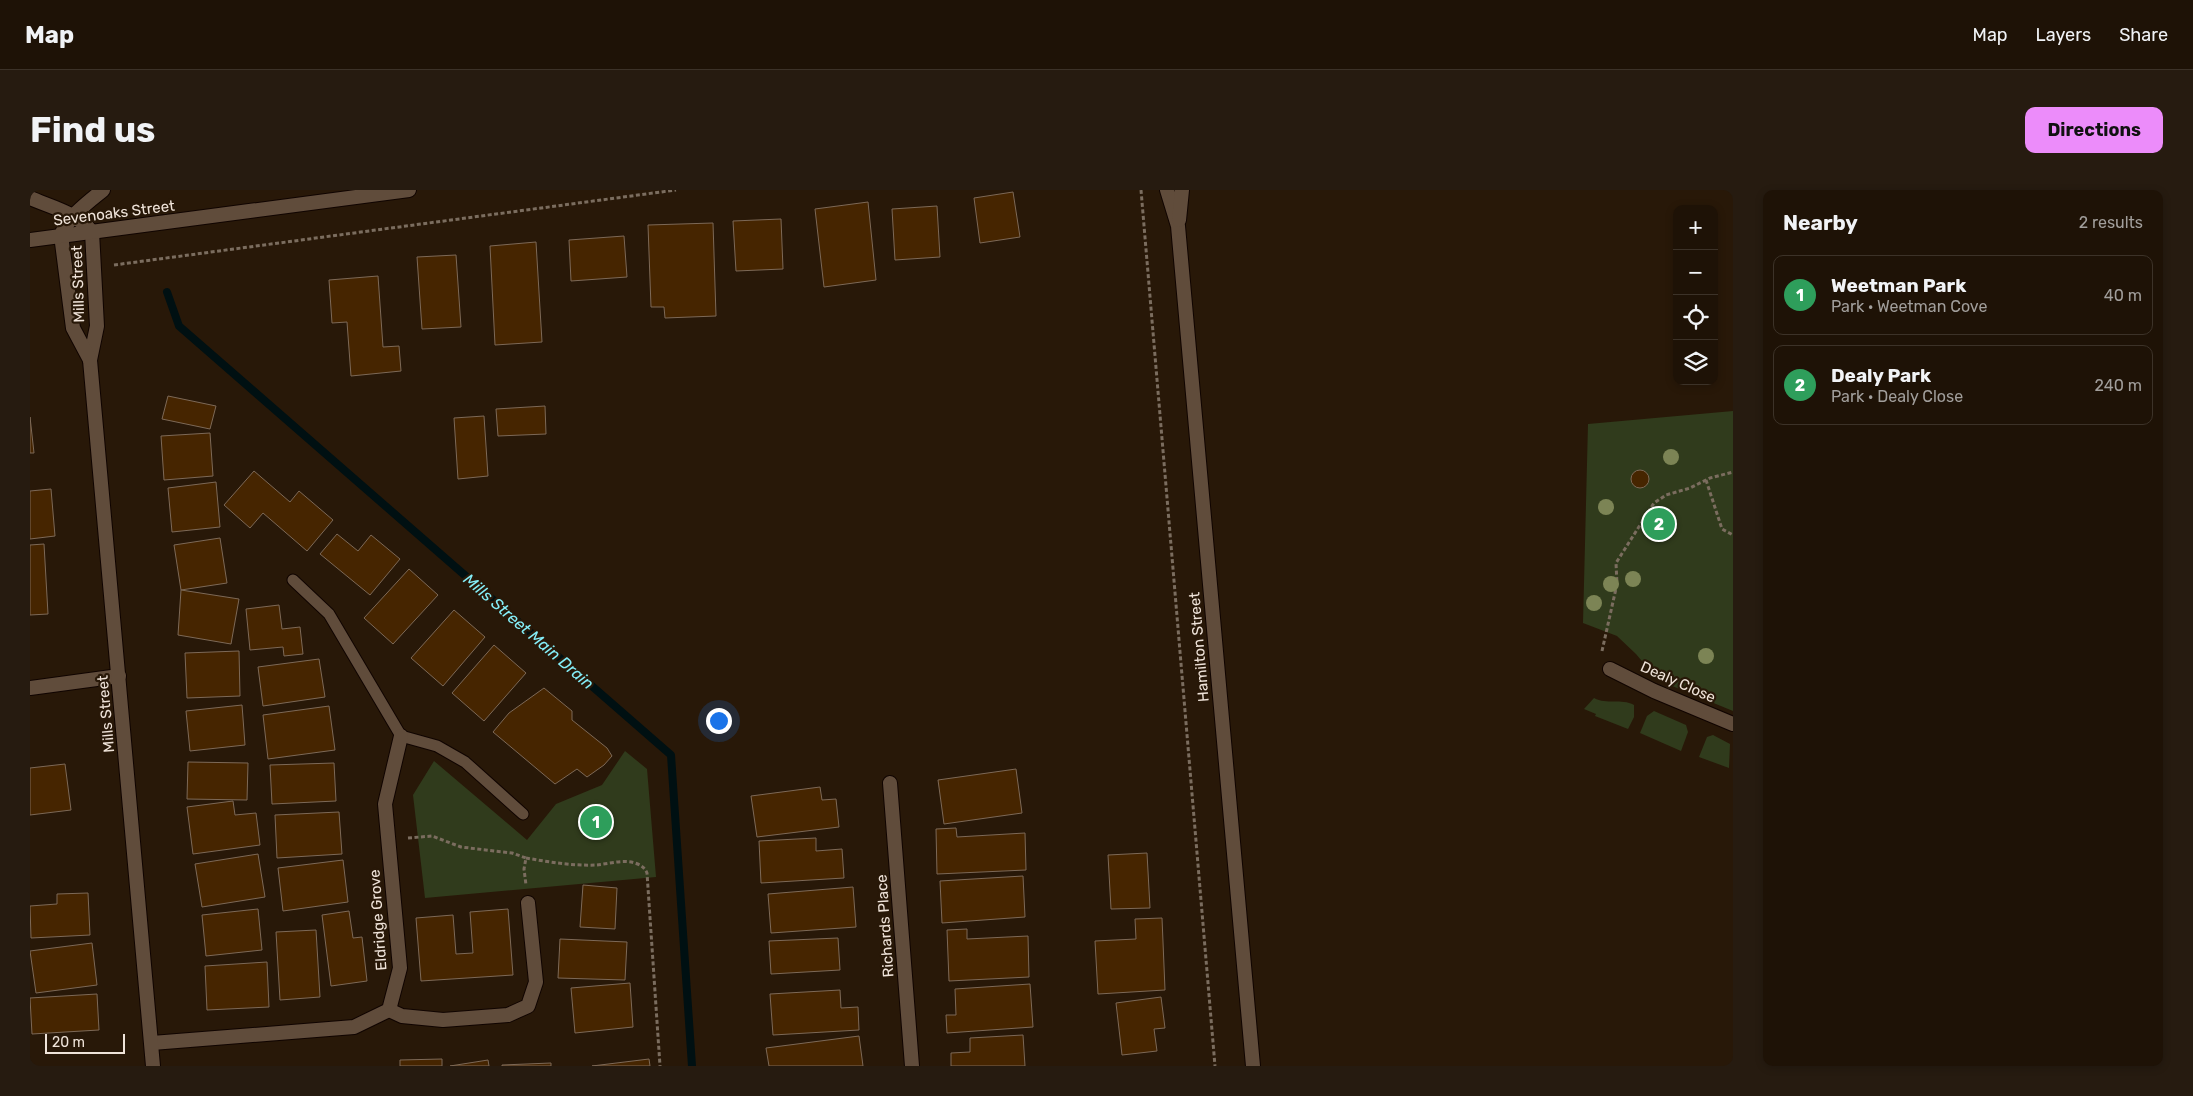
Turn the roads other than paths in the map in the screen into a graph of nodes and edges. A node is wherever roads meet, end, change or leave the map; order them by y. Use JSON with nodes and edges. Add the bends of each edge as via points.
{"nodes":[{"id":1,"x":103,"y":190,"type":"edge"},
{"id":2,"x":410,"y":190,"type":"edge"},
{"id":3,"x":1167,"y":190,"type":"edge"},
{"id":4,"x":1182,"y":190,"type":"edge"},
{"id":5,"x":30,"y":198,"type":"edge"},
{"id":6,"x":74,"y":216,"type":"junction"},
{"id":7,"x":1178,"y":226,"type":"junction"},
{"id":8,"x":92,"y":232,"type":"junction"},
{"id":9,"x":61,"y":235,"type":"junction"},
{"id":10,"x":30,"y":240,"type":"edge"},
{"id":11,"x":90,"y":360,"type":"junction"},
{"id":12,"x":293,"y":580,"type":"dead end"},
{"id":13,"x":1610,"y":669,"type":"dead end"},
{"id":14,"x":119,"y":676,"type":"junction"},
{"id":15,"x":30,"y":688,"type":"edge"},
{"id":16,"x":1733,"y":724,"type":"edge"},
{"id":17,"x":401,"y":736,"type":"junction"},
{"id":18,"x":890,"y":783,"type":"dead end"},
{"id":19,"x":523,"y":814,"type":"dead end"},
{"id":20,"x":528,"y":903,"type":"road end"},
{"id":21,"x":389,"y":1010,"type":"junction"},
{"id":22,"x":152,"y":1043,"type":"junction"},
{"id":23,"x":153,"y":1066,"type":"edge"},
{"id":24,"x":912,"y":1066,"type":"edge"},
{"id":25,"x":1253,"y":1066,"type":"edge"}],
"edges":[{"from":1,"to":6,"type":"street","name":"Mills Street"},
{"from":2,"to":8,"type":"street","name":"Sevenoaks Street"},
{"from":3,"to":7,"type":"street","name":"Hamilton Street"},
{"from":4,"to":7,"type":"street","name":"Hamilton Street"},
{"from":5,"to":6,"type":"street","name":"Mills Street"},
{"from":6,"to":8,"type":"street","name":"Mills Street"},
{"from":6,"to":9,"type":"street","name":"Mills Street"},
{"from":7,"to":25,"type":"street","name":"Hamilton Street"},
{"from":8,"to":9,"type":"street","name":"Sevenoaks Street"},
{"from":8,"to":11,"type":"street","name":"Mills Street","via":[[97,326]]},
{"from":9,"to":10,"type":"street","name":"Sevenoaks Street"},
{"from":9,"to":11,"type":"street","name":"Mills Street","via":[[73,328]]},
{"from":11,"to":14,"type":"street","name":"Mills Street"},
{"from":12,"to":17,"type":"lane","via":[[329,614]]},
{"from":13,"to":16,"type":"street","name":"Dealy Close"},
{"from":14,"to":15,"type":"street"},
{"from":14,"to":22,"type":"street","name":"Mills Street"},
{"from":17,"to":19,"type":"lane","via":[[436,746],[466,762]]},
{"from":17,"to":21,"type":"street","name":"Eldridge Grove","via":[[385,804],[400,968]]},
{"from":18,"to":24,"type":"street","name":"Richards Place"},
{"from":20,"to":21,"type":"street","via":[[536,982],[528,1006],[508,1015],[443,1020],[402,1016]]},
{"from":21,"to":22,"type":"street","via":[[354,1027]]},
{"from":22,"to":23,"type":"street","name":"Mills Street"}]}
